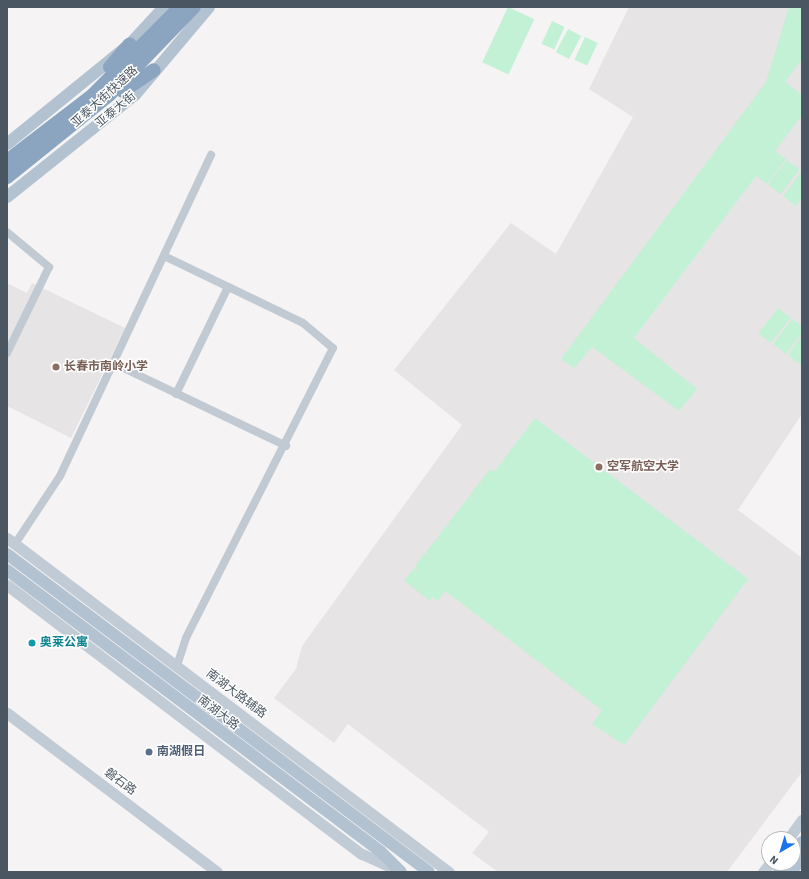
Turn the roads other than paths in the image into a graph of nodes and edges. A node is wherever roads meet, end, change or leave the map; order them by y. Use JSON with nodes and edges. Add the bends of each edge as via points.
{"nodes":[{"id":1,"x":164,"y":7,"type":"edge"},
{"id":2,"x":180,"y":7,"type":"edge"},
{"id":3,"x":194,"y":7,"type":"edge"},
{"id":4,"x":209,"y":7,"type":"edge"},
{"id":5,"x":130,"y":44,"type":"junction"},
{"id":6,"x":154,"y":70,"type":"junction"},
{"id":7,"x":7,"y":144,"type":"edge"},
{"id":8,"x":211,"y":155,"type":"dead end"},
{"id":9,"x":7,"y":158,"type":"edge"},
{"id":10,"x":10,"y":170,"type":"edge"},
{"id":11,"x":7,"y":196,"type":"edge"},
{"id":12,"x":7,"y":232,"type":"edge"},
{"id":13,"x":164,"y":256,"type":"junction"},
{"id":14,"x":228,"y":287,"type":"junction"},
{"id":15,"x":7,"y":354,"type":"edge"},
{"id":16,"x":113,"y":363,"type":"junction"},
{"id":17,"x":176,"y":394,"type":"junction"},
{"id":18,"x":286,"y":446,"type":"junction"},
{"id":19,"x":11,"y":541,"type":"edge"},
{"id":20,"x":7,"y":554,"type":"edge"},
{"id":21,"x":7,"y":570,"type":"edge"},
{"id":22,"x":7,"y":585,"type":"edge"},
{"id":23,"x":177,"y":665,"type":"junction"},
{"id":24,"x":7,"y":713,"type":"edge"},
{"id":25,"x":802,"y":820,"type":"edge"},
{"id":26,"x":794,"y":831,"type":"edge"},
{"id":27,"x":802,"y":858,"type":"edge"},
{"id":28,"x":217,"y":872,"type":"edge"},
{"id":29,"x":401,"y":872,"type":"edge"},
{"id":30,"x":429,"y":872,"type":"edge"},
{"id":31,"x":449,"y":872,"type":"edge"},
{"id":32,"x":791,"y":872,"type":"edge"}],
"edges":[{"from":1,"to":5,"type":"main road"},
{"from":2,"to":10,"type":"highway","name":"亚泰大街快速路","via":[[93,95]]},
{"from":3,"to":10,"type":"highway","name":"亚泰大街快速路","via":[[109,94]]},
{"from":4,"to":6,"type":"main road","name":"亚泰大街"},
{"from":5,"to":7,"type":"main road"},
{"from":5,"to":9,"type":"highway","via":[[89,89]]},
{"from":6,"to":10,"type":"highway","via":[[26,168]]},
{"from":6,"to":11,"type":"main road","name":"亚泰大街","via":[[135,94]]},
{"from":8,"to":13,"type":"street"},
{"from":12,"to":15,"type":"street","via":[[49,267]]},
{"from":13,"to":14,"type":"street"},
{"from":13,"to":16,"type":"street"},
{"from":14,"to":17,"type":"street"},
{"from":14,"to":18,"type":"street","via":[[303,323],[333,348]]},
{"from":16,"to":17,"type":"street"},
{"from":16,"to":19,"type":"street","via":[[60,476]]},
{"from":17,"to":18,"type":"street"},
{"from":18,"to":23,"type":"street","via":[[186,638]]},
{"from":19,"to":23,"type":"street","name":"南湖大路辅路"},
{"from":20,"to":30,"type":"main road","name":"南湖大路"},
{"from":21,"to":29,"type":"main road","name":"南湖大路","via":[[381,852]]},
{"from":22,"to":29,"type":"street","via":[[362,854]]},
{"from":23,"to":31,"type":"street","name":"南湖大路辅路"},
{"from":24,"to":28,"type":"street","name":"磐石路"},
{"from":25,"to":26,"type":"street"},
{"from":27,"to":32,"type":"main road"}]}
